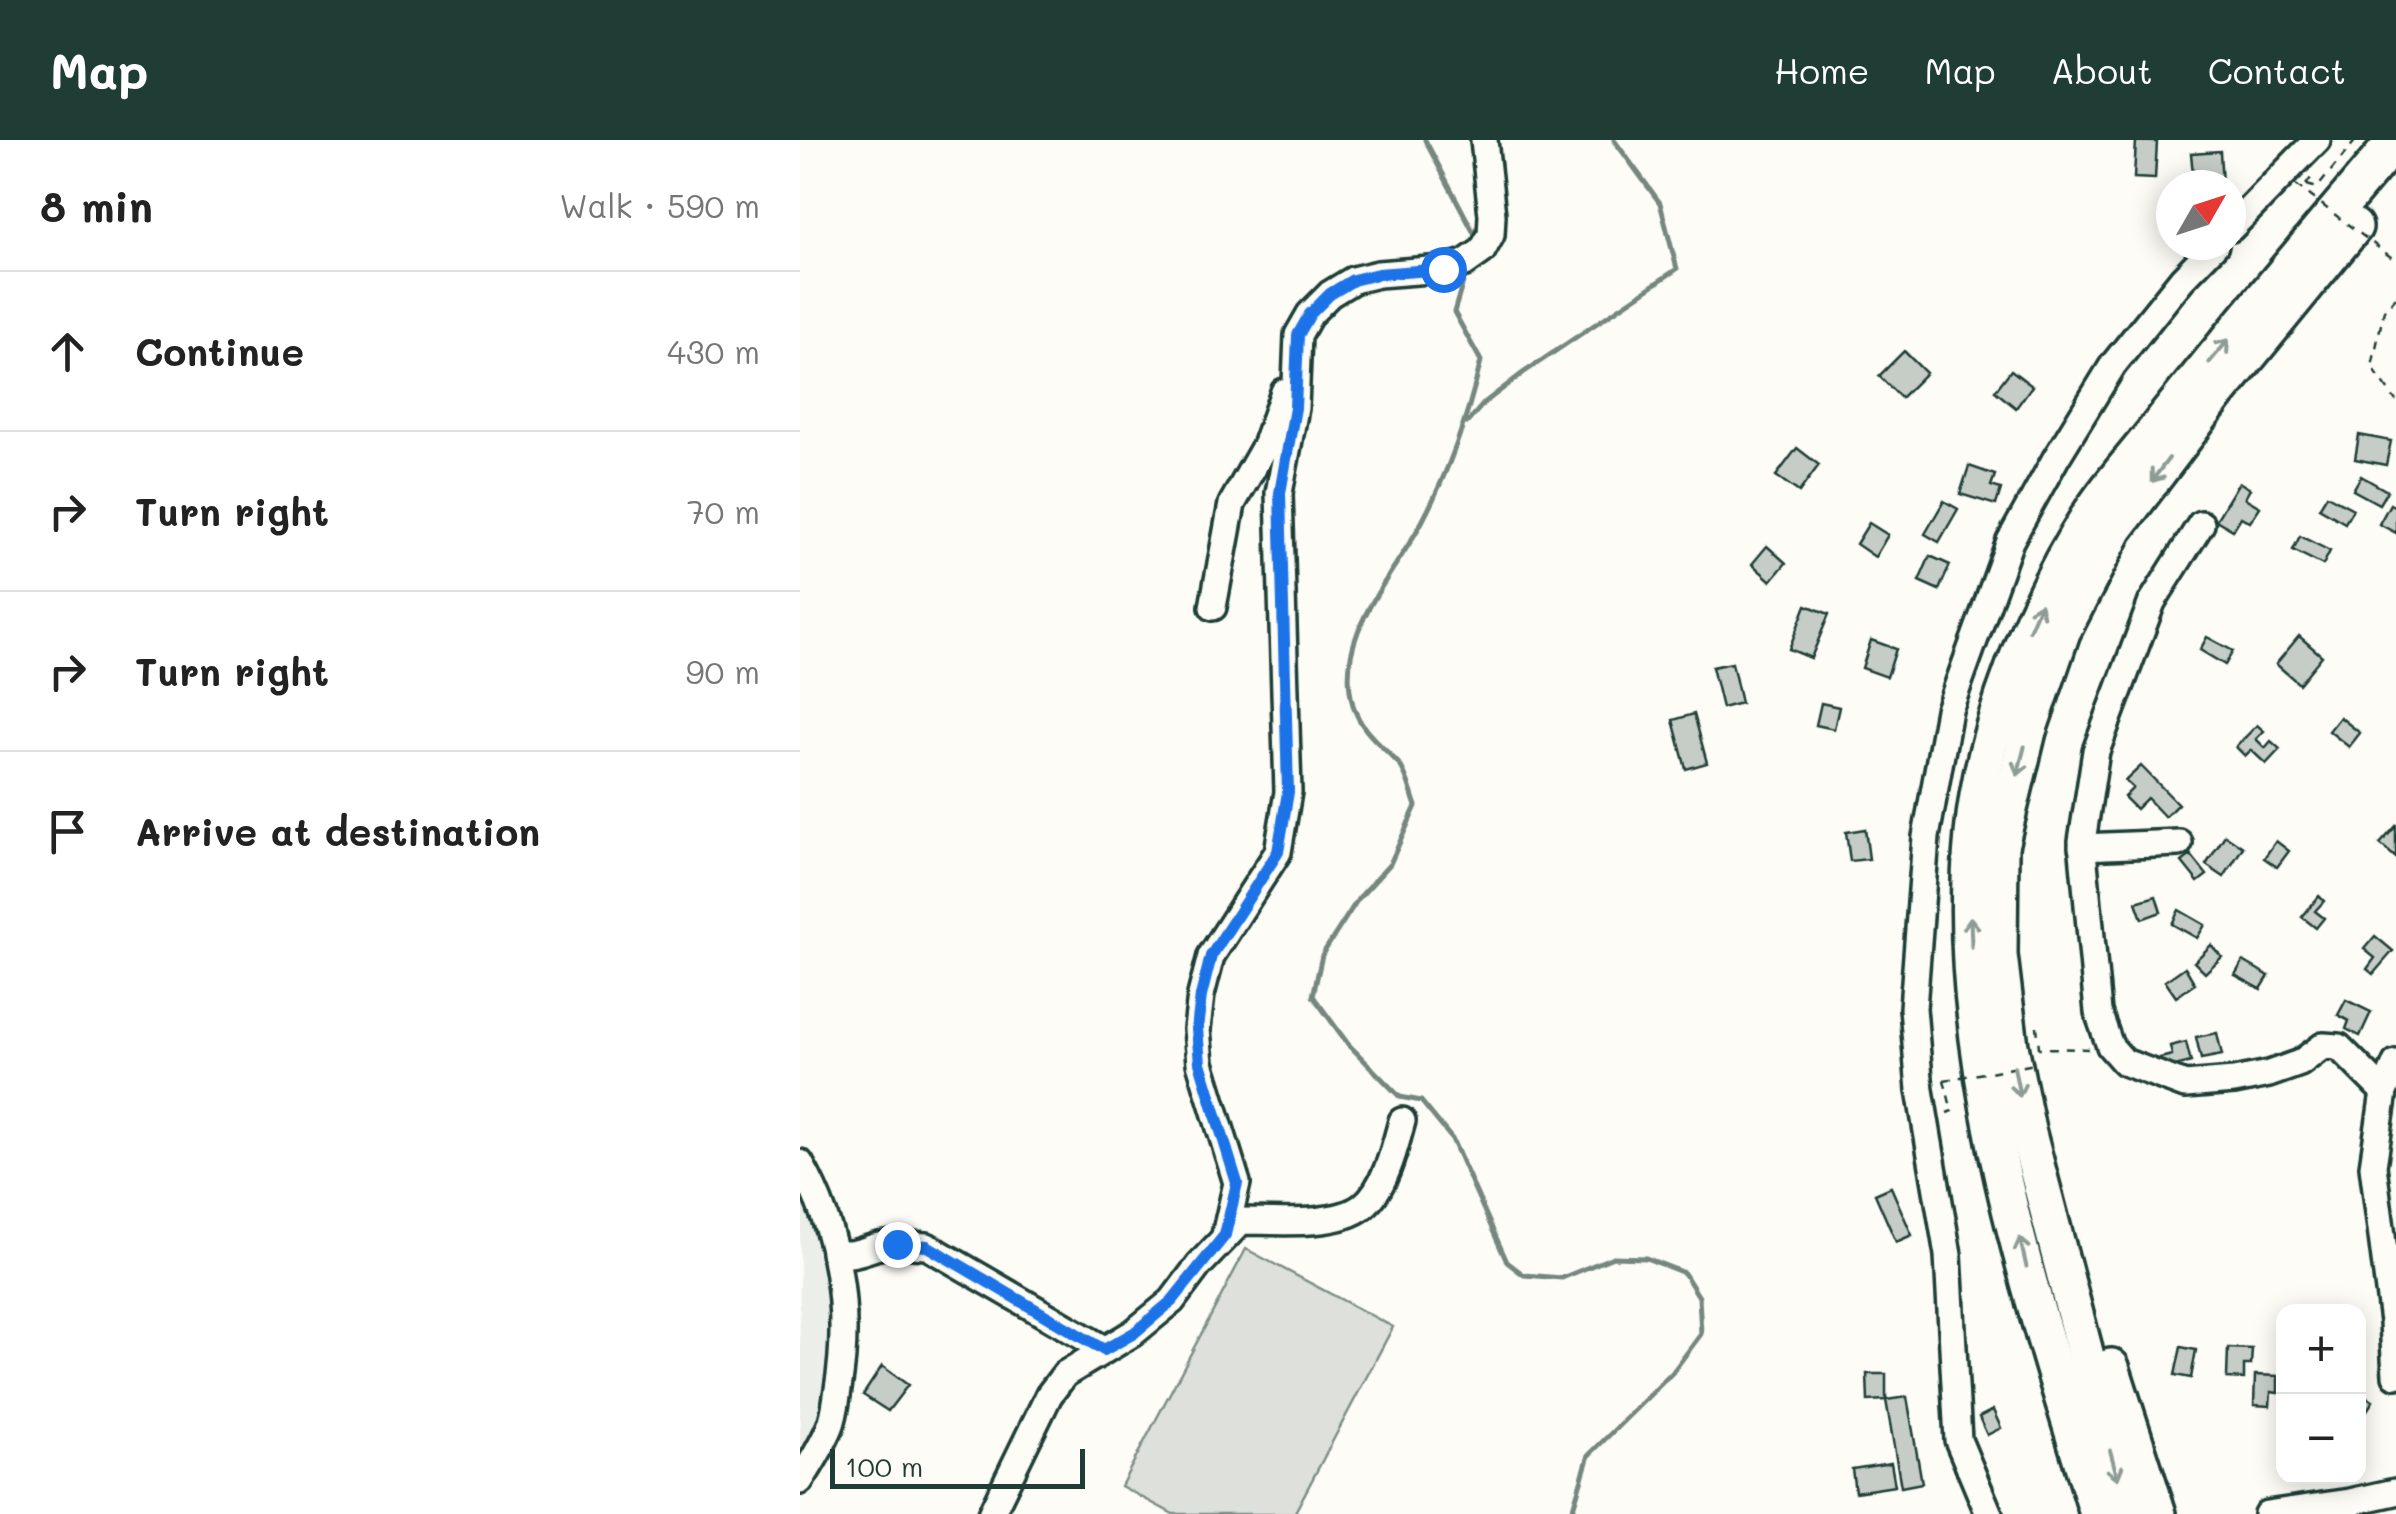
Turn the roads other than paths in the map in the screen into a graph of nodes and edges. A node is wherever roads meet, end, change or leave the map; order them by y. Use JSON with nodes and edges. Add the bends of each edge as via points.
{"nodes":[{"id":1,"x":1484,"y":140,"type":"edge"},
{"id":2,"x":2316,"y":140,"type":"edge"},
{"id":3,"x":2396,"y":140,"type":"edge"},
{"id":4,"x":2396,"y":176,"type":"edge"},
{"id":5,"x":2246,"y":212,"type":"edge"},
{"id":6,"x":2201,"y":260,"type":"edge"},
{"id":7,"x":1296,"y":364,"type":"junction"},
{"id":8,"x":2200,"y":524,"type":"dead end"},
{"id":9,"x":1213,"y":608,"type":"dead end"},
{"id":10,"x":2180,"y":843,"type":"dead end"},
{"id":11,"x":2082,"y":848,"type":"junction"},
{"id":12,"x":2396,"y":1063,"type":"edge"},
{"id":13,"x":2384,"y":1092,"type":"junction"},
{"id":14,"x":1402,"y":1122,"type":"dead end"},
{"id":15,"x":2027,"y":1130,"type":"junction"},
{"id":16,"x":800,"y":1163,"type":"edge"},
{"id":17,"x":1225,"y":1235,"type":"junction"},
{"id":18,"x":834,"y":1254,"type":"junction"},
{"id":19,"x":2394,"y":1308,"type":"edge"},
{"id":20,"x":2038,"y":1316,"type":"junction"},
{"id":21,"x":1104,"y":1350,"type":"junction"},
{"id":22,"x":2396,"y":1376,"type":"edge"},
{"id":23,"x":2396,"y":1479,"type":"edge"},
{"id":24,"x":800,"y":1481,"type":"edge"},
{"id":25,"x":2395,"y":1492,"type":"edge"},
{"id":26,"x":992,"y":1514,"type":"edge"},
{"id":27,"x":1990,"y":1514,"type":"edge"},
{"id":28,"x":2078,"y":1514,"type":"edge"},
{"id":29,"x":2098,"y":1514,"type":"edge"},
{"id":30,"x":2127,"y":1514,"type":"edge"},
{"id":31,"x":2158,"y":1514,"type":"edge"},
{"id":32,"x":2266,"y":1514,"type":"edge"},
{"id":33,"x":2393,"y":1514,"type":"edge"}],
"edges":[{"from":1,"to":7,"type":"street","via":[[1492,216],[1482,251],[1443,269],[1353,280],[1302,323]]},
{"from":2,"to":5,"type":"street"},
{"from":20,"to":3,"type":"highway","one_way":true,"via":[[1980,1074],[1970,926],[1973,832],[1991,738],[2035,614],[2092,512]]},
{"from":4,"to":15,"type":"highway","one_way":true,"via":[[2116,529],[2062,632],[2000,846],[1999,955]]},
{"from":6,"to":27,"type":"street","via":[[2113,365],[2010,541],[1949,710],[1926,837],[1912,1008],[1948,1255],[1958,1440]]},
{"from":7,"to":9,"type":"street","via":[[1265,446],[1232,504]]},
{"from":7,"to":17,"type":"street","via":[[1280,493],[1284,829],[1278,852],[1211,956],[1197,1029],[1207,1092],[1237,1183]]},
{"from":8,"to":11,"type":"street","via":[[2152,602],[2096,751]]},
{"from":10,"to":11,"type":"street"},
{"from":11,"to":13,"type":"street","via":[[2098,1012],[2110,1046],[2124,1062],[2185,1084],[2234,1081],[2300,1063],[2323,1046],[2340,1047]]},
{"from":12,"to":13,"type":"street"},
{"from":13,"to":19,"type":"street","via":[[2373,1166]]},
{"from":14,"to":17,"type":"street","via":[[1364,1206],[1341,1217],[1241,1221]]},
{"from":15,"to":30,"type":"highway","one_way":true},
{"from":15,"to":31,"type":"highway"},
{"from":16,"to":18,"type":"street","via":[[816,1191]]},
{"from":17,"to":21,"type":"street","via":[[1172,1301]]},
{"from":18,"to":21,"type":"street","via":[[927,1246]]},
{"from":18,"to":24,"type":"street","via":[[845,1310],[840,1377],[832,1424]]},
{"from":19,"to":22,"type":"street"},
{"from":20,"to":28,"type":"highway"},
{"from":20,"to":29,"type":"highway"},
{"from":21,"to":26,"type":"street","via":[[1065,1374],[1049,1395]]},
{"from":23,"to":25,"type":"street"},
{"from":25,"to":32,"type":"street"},
{"from":25,"to":33,"type":"street"}]}
